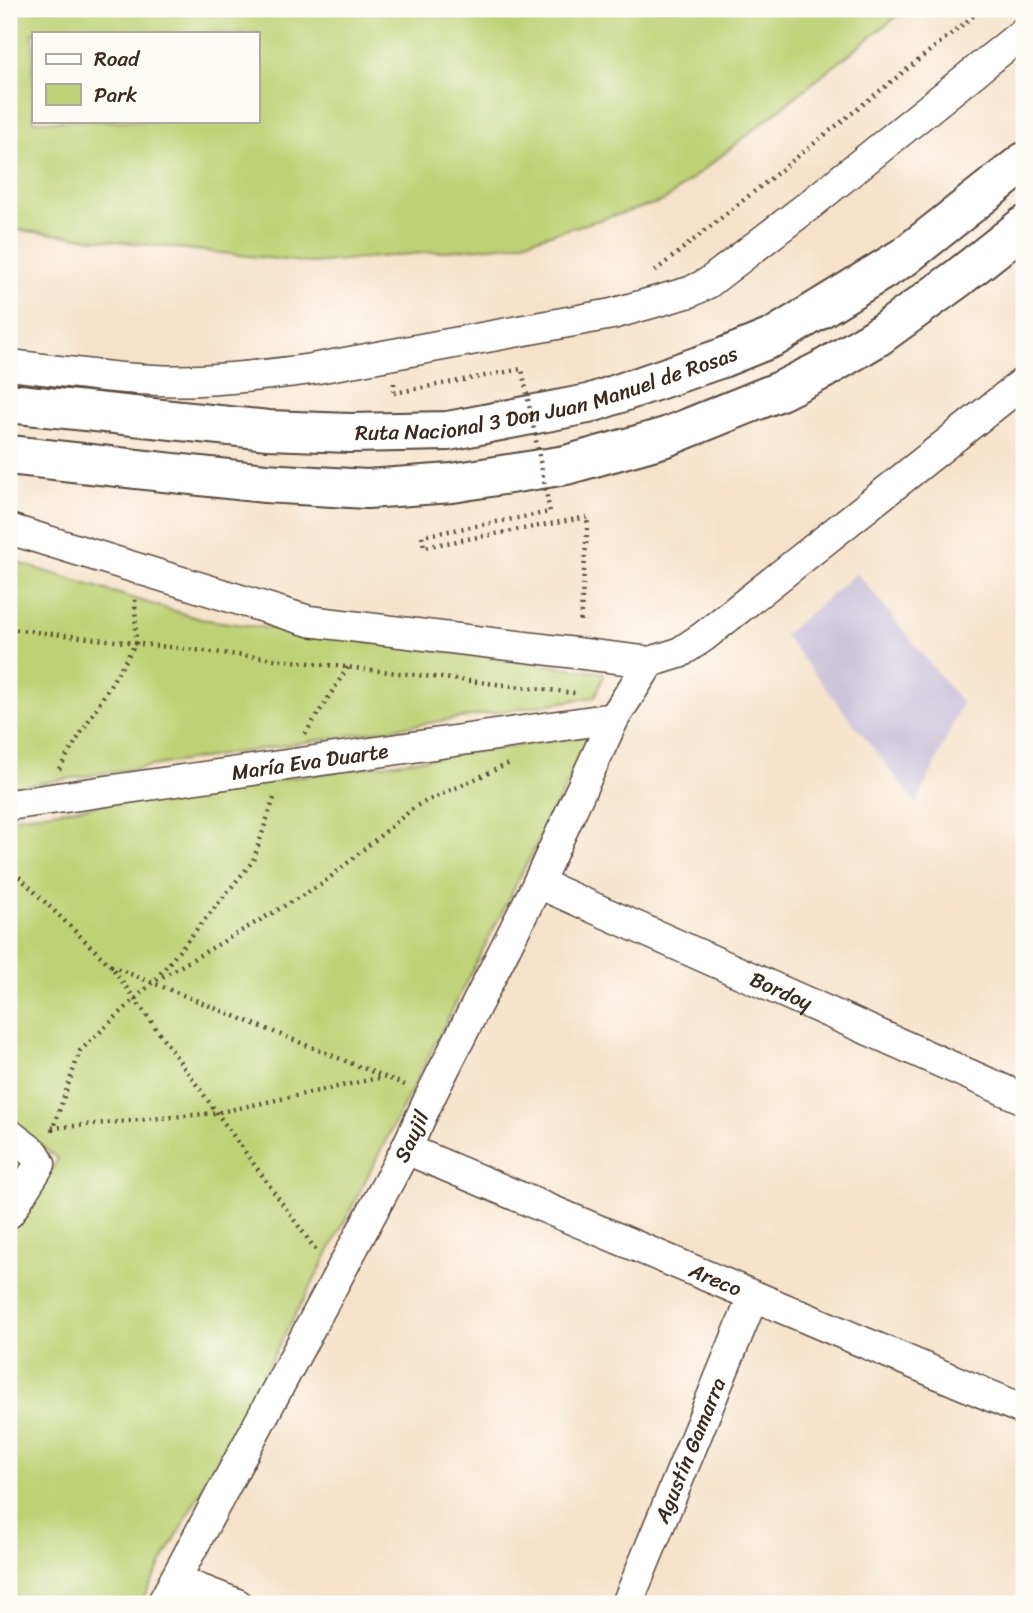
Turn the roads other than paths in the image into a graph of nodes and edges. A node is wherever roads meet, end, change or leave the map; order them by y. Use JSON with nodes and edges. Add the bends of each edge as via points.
{"nodes":[{"id":1,"x":1024,"y":32,"type":"edge"},
{"id":2,"x":1024,"y":162,"type":"edge"},
{"id":3,"x":1024,"y":226,"type":"edge"},
{"id":4,"x":9,"y":365,"type":"edge"},
{"id":5,"x":1024,"y":382,"type":"edge"},
{"id":6,"x":9,"y":403,"type":"edge"},
{"id":7,"x":9,"y":455,"type":"edge"},
{"id":8,"x":9,"y":530,"type":"edge"},
{"id":9,"x":650,"y":662,"type":"junction"},
{"id":10,"x":620,"y":708,"type":"junction"},
{"id":11,"x":9,"y":805,"type":"edge"},
{"id":12,"x":538,"y":883,"type":"junction"},
{"id":13,"x":1024,"y":1099,"type":"edge"},
{"id":14,"x":9,"y":1134,"type":"edge"},
{"id":15,"x":406,"y":1149,"type":"junction"},
{"id":16,"x":9,"y":1213,"type":"edge"},
{"id":17,"x":753,"y":1297,"type":"junction"},
{"id":18,"x":1024,"y":1410,"type":"edge"},
{"id":19,"x":168,"y":1592,"type":"edge"},
{"id":20,"x":237,"y":1604,"type":"edge"},
{"id":21,"x":627,"y":1604,"type":"edge"}],
"edges":[{"from":1,"to":4,"type":"street","via":[[813,203],[690,292],[612,314],[262,375],[198,380],[127,378]]},
{"from":2,"to":6,"type":"highway","name":"Ruta Nacional 3 Don Juan Manuel de Rosas","via":[[904,257],[774,337],[588,404],[448,431],[350,433],[268,430]]},
{"from":3,"to":7,"type":"highway","via":[[877,337],[822,370],[666,437],[566,465],[452,483],[367,489],[265,483]]},
{"from":5,"to":9,"type":"street","via":[[704,637],[679,653]]},
{"from":8,"to":9,"type":"street","via":[[309,621]]},
{"from":9,"to":10,"type":"street","name":"Saujil"},
{"from":10,"to":11,"type":"street","name":"María Eva Duarte","via":[[545,728]]},
{"from":10,"to":12,"type":"street","name":"Saujil"},
{"from":12,"to":13,"type":"street","name":"Bordoy"},
{"from":12,"to":15,"type":"street","name":"Saujil"},
{"from":14,"to":16,"type":"street","via":[[35,1154],[40,1164]]},
{"from":15,"to":17,"type":"street","name":"Areco"},
{"from":15,"to":19,"type":"street","name":"Saujil"},
{"from":17,"to":18,"type":"street","name":"Areco"},
{"from":17,"to":21,"type":"street","name":"Agustín Gamarra"},
{"from":19,"to":20,"type":"street"}]}
